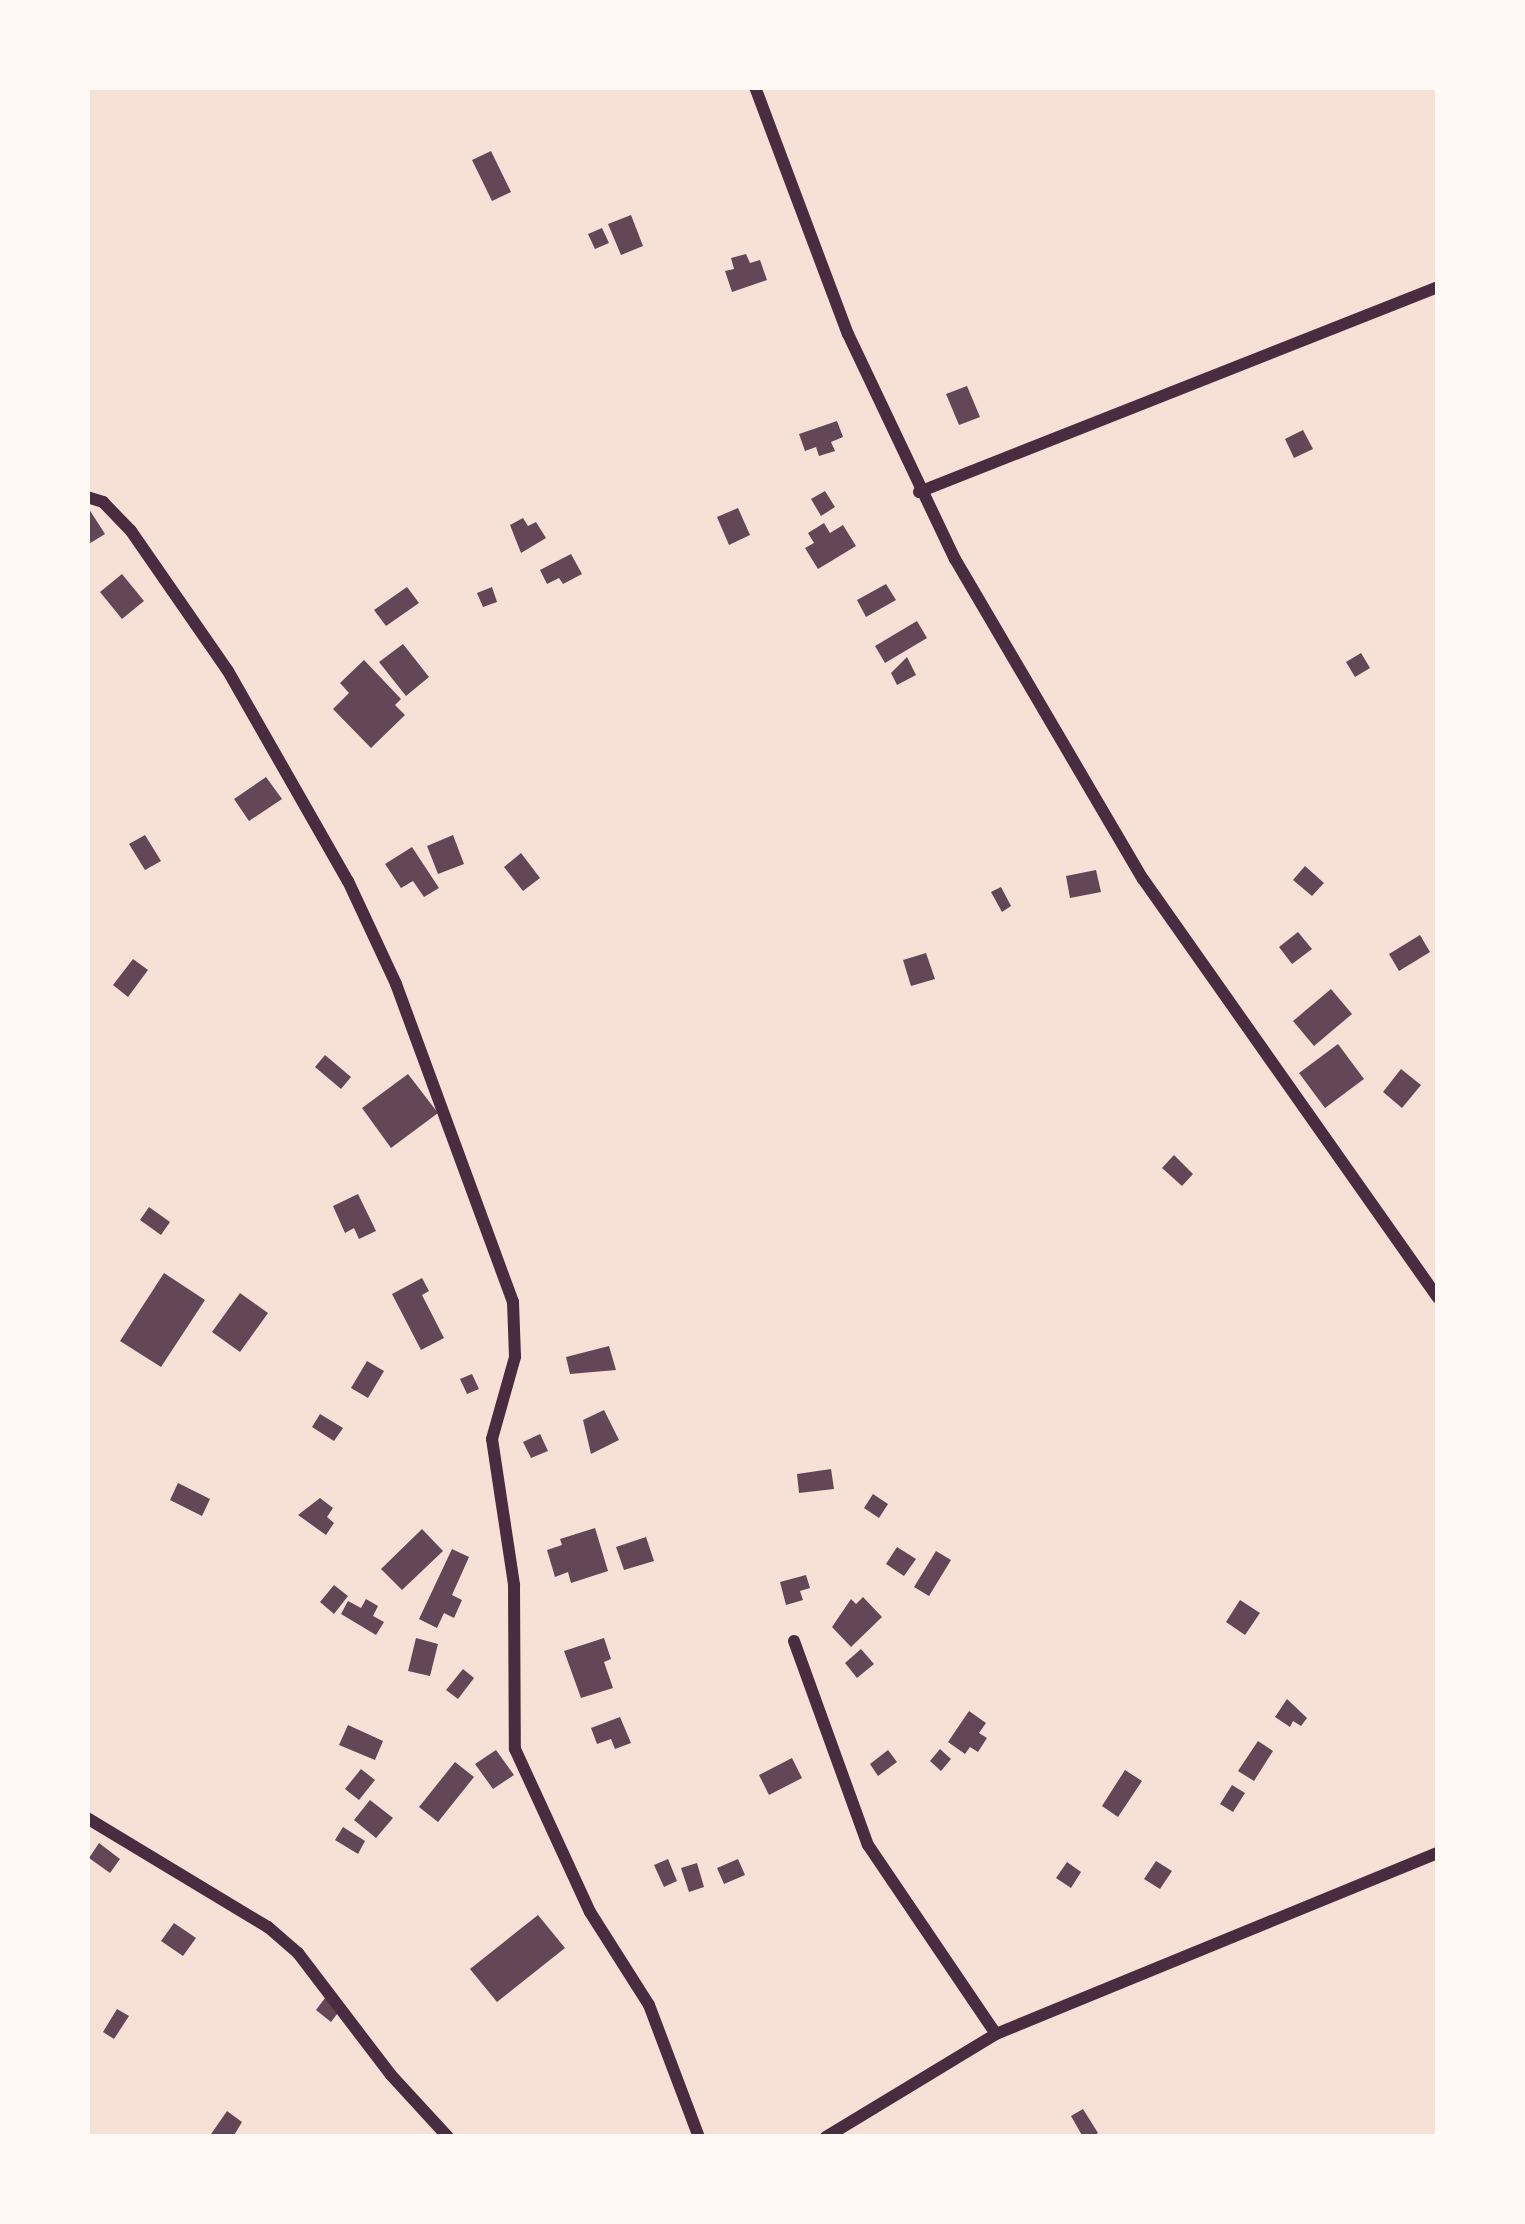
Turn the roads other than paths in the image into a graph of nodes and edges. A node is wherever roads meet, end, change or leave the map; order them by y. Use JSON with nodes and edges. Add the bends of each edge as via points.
{"nodes":[{"id":1,"x":755,"y":87,"type":"edge"},
{"id":2,"x":1438,"y":286,"type":"edge"},
{"id":3,"x":919,"y":491,"type":"junction"},
{"id":4,"x":87,"y":496,"type":"edge"},
{"id":5,"x":1438,"y":1298,"type":"edge"},
{"id":6,"x":794,"y":1641,"type":"dead end"},
{"id":7,"x":87,"y":1818,"type":"edge"},
{"id":8,"x":1438,"y":1853,"type":"edge"},
{"id":9,"x":996,"y":2034,"type":"junction"},
{"id":10,"x":448,"y":2137,"type":"edge"},
{"id":11,"x":699,"y":2137,"type":"edge"},
{"id":12,"x":826,"y":2137,"type":"edge"}],
"edges":[{"from":1,"to":3,"type":"street","via":[[848,334]]},
{"from":2,"to":3,"type":"street"},
{"from":3,"to":5,"type":"street","via":[[1143,879]]},
{"from":4,"to":11,"type":"street","via":[[131,531],[228,670],[348,880],[396,984],[513,1302],[515,1357],[492,1439],[514,1585],[515,1749],[590,1912],[649,2005]]},
{"from":6,"to":9,"type":"street","via":[[868,1845]]},
{"from":7,"to":10,"type":"street","via":[[298,1953]]},
{"from":8,"to":9,"type":"street"},
{"from":9,"to":12,"type":"street"}]}
